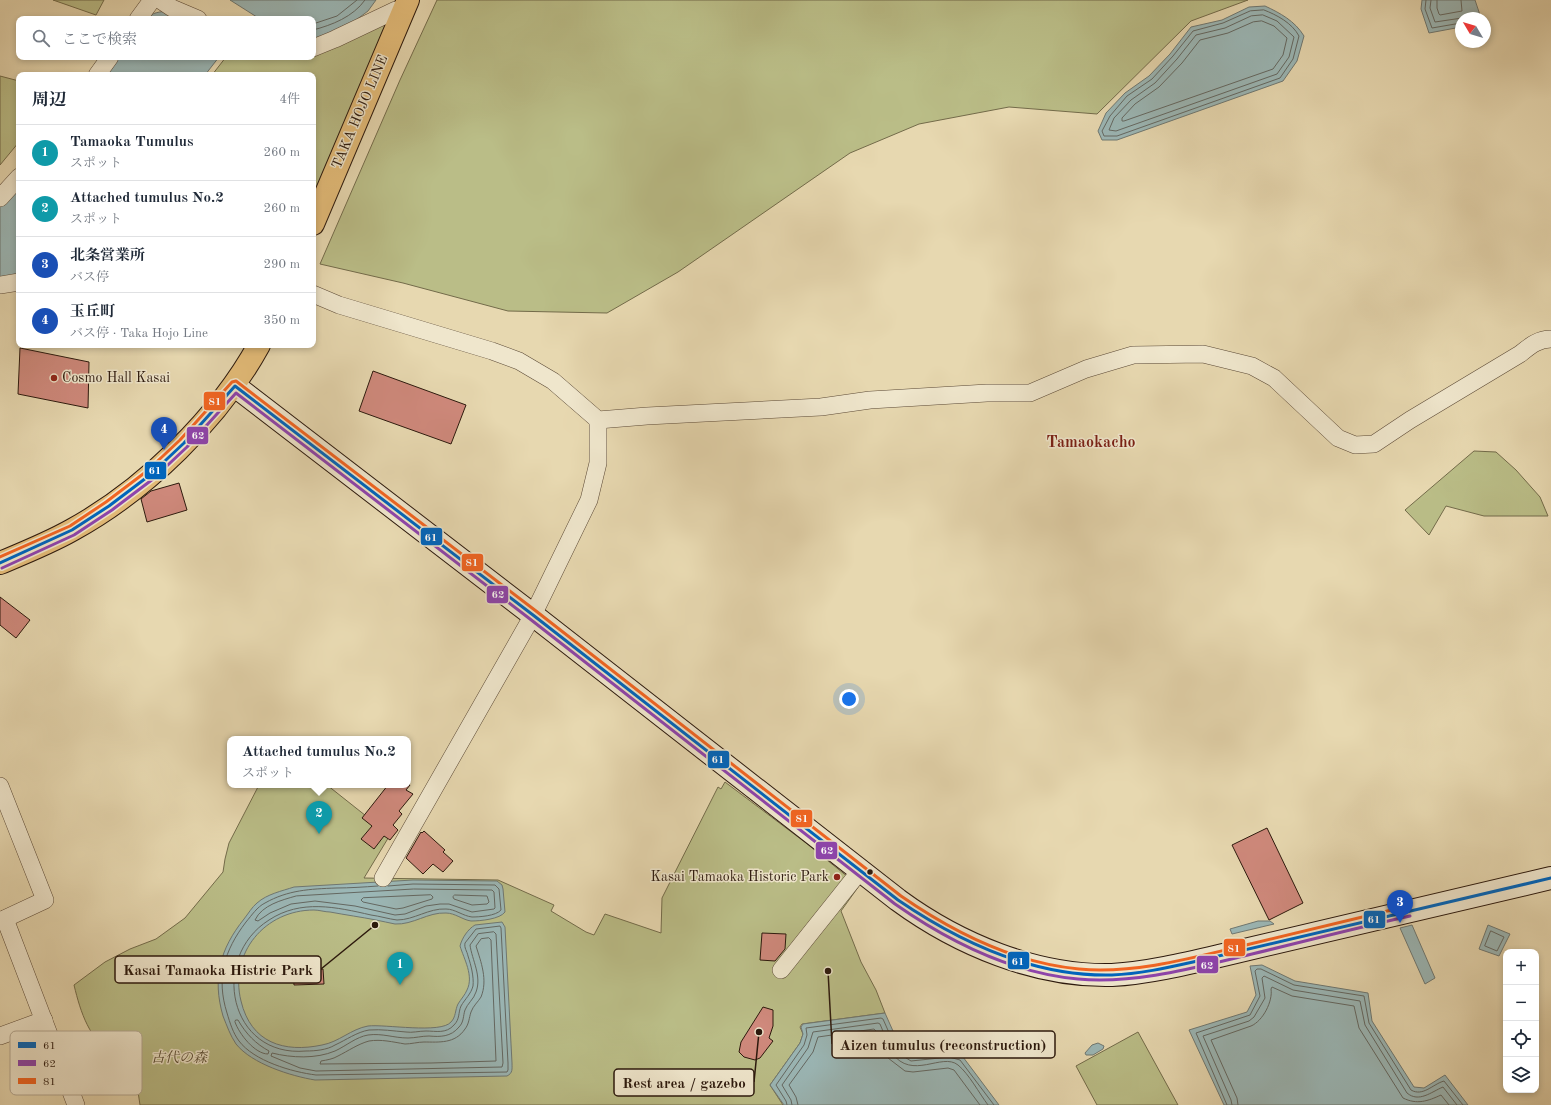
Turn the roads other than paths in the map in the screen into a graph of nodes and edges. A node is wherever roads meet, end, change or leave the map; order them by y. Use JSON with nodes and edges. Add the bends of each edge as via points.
{"nodes":[{"id":1,"x":152,"y":0,"type":"edge"},
{"id":2,"x":160,"y":0,"type":"edge"},
{"id":3,"x":405,"y":6,"type":"edge"},
{"id":4,"x":140,"y":16,"type":"edge"},
{"id":5,"x":191,"y":16,"type":"edge"},
{"id":6,"x":316,"y":47,"type":"edge"},
{"id":7,"x":108,"y":60,"type":"edge"},
{"id":8,"x":99,"y":72,"type":"edge"},
{"id":9,"x":16,"y":180,"type":"edge"},
{"id":10,"x":0,"y":198,"type":"edge"},
{"id":11,"x":316,"y":217,"type":"edge"},
{"id":12,"x":16,"y":282,"type":"edge"},
{"id":13,"x":0,"y":285,"type":"edge"},
{"id":14,"x":316,"y":295,"type":"edge"},
{"id":15,"x":1551,"y":340,"type":"edge"},
{"id":16,"x":257,"y":348,"type":"edge"},
{"id":17,"x":235,"y":386,"type":"junction"},
{"id":18,"x":598,"y":420,"type":"junction"},
{"id":19,"x":0,"y":563,"type":"edge"},
{"id":20,"x":533,"y":615,"type":"junction"},
{"id":21,"x":0,"y":786,"type":"edge"},
{"id":22,"x":4,"y":806,"type":"edge"},
{"id":23,"x":860,"y":871,"type":"junction"},
{"id":24,"x":383,"y":878,"type":"dead end"},
{"id":25,"x":1551,"y":878,"type":"edge"},
{"id":26,"x":3,"y":920,"type":"edge"},
{"id":27,"x":781,"y":970,"type":"dead end"},
{"id":28,"x":44,"y":1020,"type":"junction"},
{"id":29,"x":14,"y":1031,"type":"edge"},
{"id":30,"x":48,"y":1031,"type":"edge"},
{"id":31,"x":10,"y":1032,"type":"edge"},
{"id":32,"x":0,"y":1036,"type":"edge"},
{"id":33,"x":72,"y":1095,"type":"edge"},
{"id":34,"x":76,"y":1105,"type":"edge"}],
"edges":[{"from":1,"to":4,"type":"street"},
{"from":2,"to":5,"type":"street"},
{"from":3,"to":6,"type":"street"},
{"from":3,"to":11,"type":"main road","name":"TAKA HOJO LINE"},
{"from":7,"to":8,"type":"street"},
{"from":9,"to":10,"type":"street"},
{"from":12,"to":13,"type":"street"},
{"from":14,"to":18,"type":"street","via":[[339,305],[519,361],[553,381]]},
{"from":15,"to":18,"type":"street","via":[[1544,339],[1533,344],[1374,444],[1355,445],[1338,438],[1274,378],[1252,366],[1203,354],[1133,355],[1086,369],[1030,392],[870,400],[821,407]]},
{"from":16,"to":17,"type":"main road"},
{"from":17,"to":19,"type":"main road","via":[[184,444],[150,475],[109,506],[72,530]]},
{"from":17,"to":20,"type":"street"},
{"from":18,"to":20,"type":"street","via":[[598,463],[588,500]]},
{"from":20,"to":23,"type":"street"},
{"from":20,"to":24,"type":"street"},
{"from":21,"to":22,"type":"street"},
{"from":22,"to":26,"type":"street","via":[[45,900]]},
{"from":23,"to":25,"type":"street","via":[[920,916],[958,938],[1002,956],[1051,970],[1113,975],[1166,968]]},
{"from":23,"to":27,"type":"street"},
{"from":26,"to":28,"type":"street"},
{"from":28,"to":29,"type":"street"},
{"from":28,"to":30,"type":"street"},
{"from":31,"to":32,"type":"street"},
{"from":33,"to":34,"type":"street"}]}
